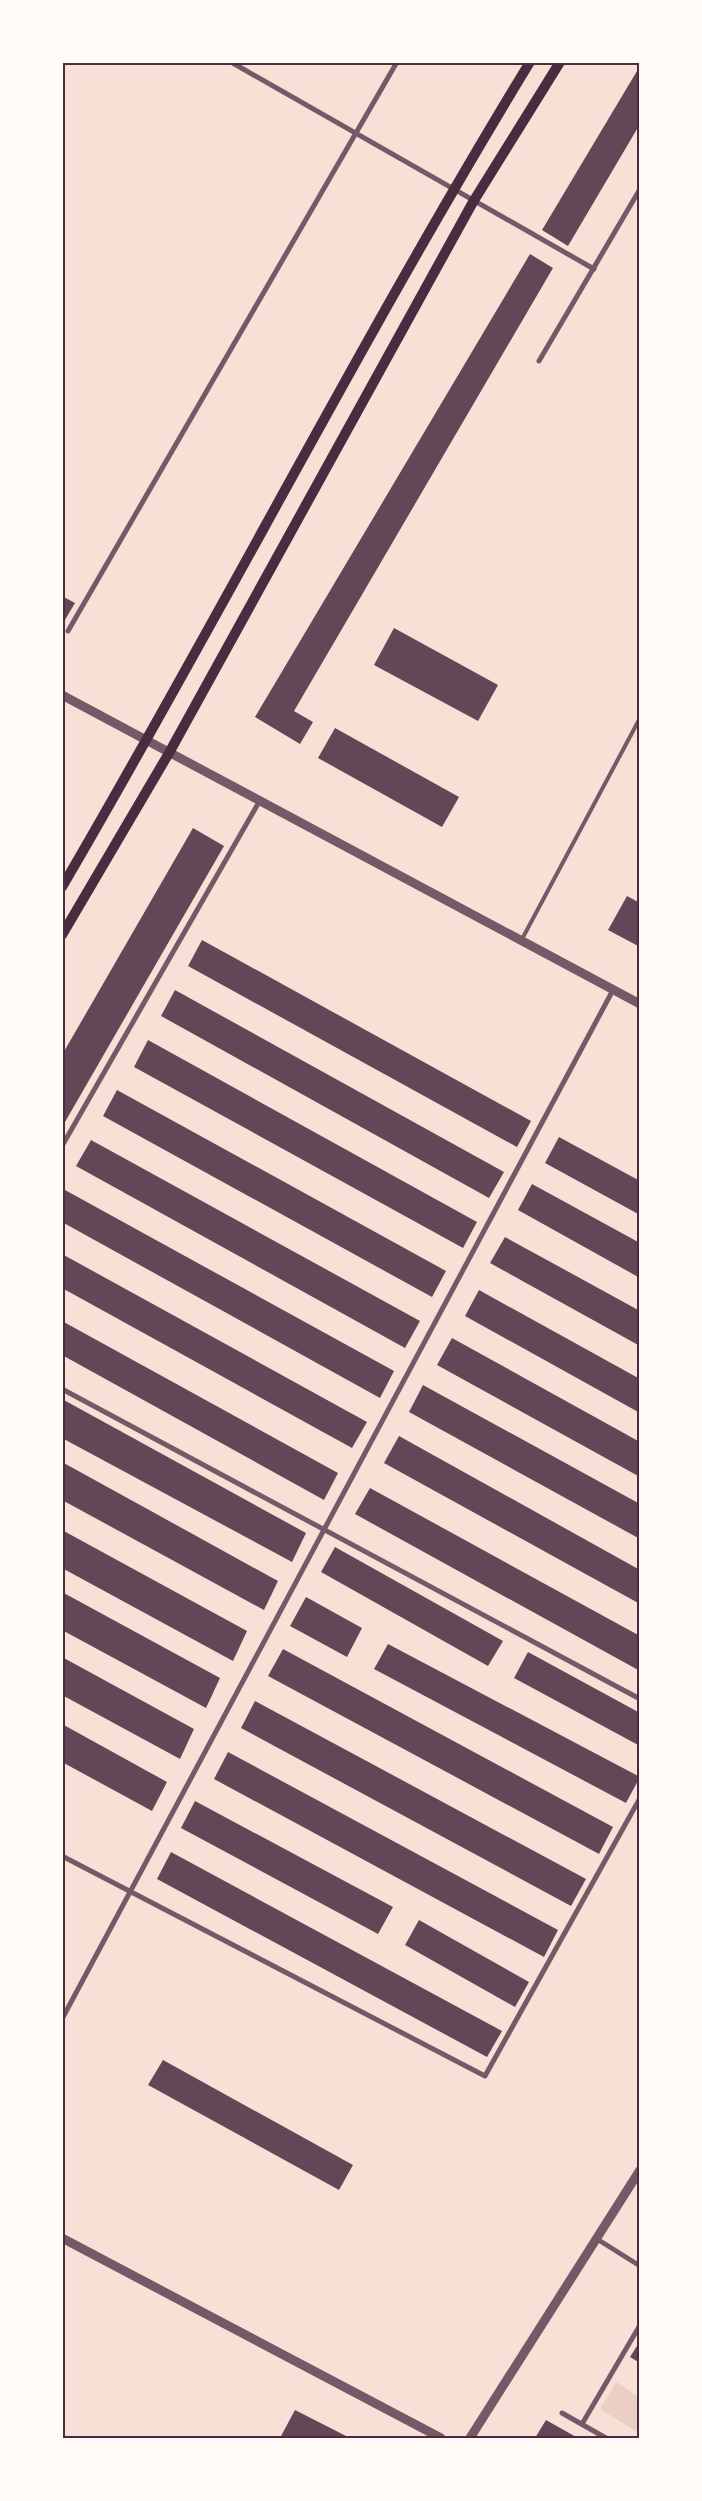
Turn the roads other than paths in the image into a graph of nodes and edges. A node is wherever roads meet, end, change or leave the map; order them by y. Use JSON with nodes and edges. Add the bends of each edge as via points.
{"nodes":[{"id":1,"x":230,"y":62,"type":"edge"},
{"id":2,"x":397,"y":62,"type":"edge"},
{"id":3,"x":530,"y":62,"type":"edge"},
{"id":4,"x":560,"y":62,"type":"edge"},
{"id":5,"x":356,"y":135,"type":"junction"},
{"id":6,"x":640,"y":189,"type":"edge"},
{"id":7,"x":452,"y":190,"type":"junction"},
{"id":8,"x":473,"y":202,"type":"junction"},
{"id":9,"x":594,"y":269,"type":"junction"},
{"id":10,"x":539,"y":361,"type":"dead end"},
{"id":11,"x":68,"y":631,"type":"dead end"},
{"id":12,"x":62,"y":695,"type":"edge"},
{"id":13,"x":640,"y":718,"type":"edge"},
{"id":14,"x":147,"y":742,"type":"junction"},
{"id":15,"x":169,"y":753,"type":"junction"},
{"id":16,"x":260,"y":802,"type":"junction"},
{"id":17,"x":62,"y":887,"type":"edge"},
{"id":18,"x":62,"y":935,"type":"edge"},
{"id":19,"x":521,"y":941,"type":"junction"},
{"id":20,"x":613,"y":990,"type":"junction"},
{"id":21,"x":640,"y":1004,"type":"edge"},
{"id":22,"x":62,"y":1133,"type":"edge"},
{"id":23,"x":68,"y":1136,"type":"junction"},
{"id":24,"x":62,"y":1146,"type":"edge"},
{"id":25,"x":62,"y":1389,"type":"edge"},
{"id":26,"x":324,"y":1531,"type":"junction"},
{"id":27,"x":640,"y":1699,"type":"edge"},
{"id":28,"x":640,"y":1798,"type":"edge"},
{"id":29,"x":62,"y":1856,"type":"edge"},
{"id":30,"x":130,"y":1892,"type":"junction"},
{"id":31,"x":62,"y":2019,"type":"edge"},
{"id":32,"x":640,"y":2170,"type":"edge"},
{"id":33,"x":62,"y":2238,"type":"edge"},
{"id":34,"x":597,"y":2239,"type":"junction"},
{"id":35,"x":640,"y":2266,"type":"edge"},
{"id":36,"x":640,"y":2325,"type":"edge"},
{"id":37,"x":562,"y":2413,"type":"dead end"},
{"id":38,"x":582,"y":2424,"type":"junction"},
{"id":39,"x":441,"y":2438,"type":"edge"},
{"id":40,"x":470,"y":2438,"type":"edge"},
{"id":41,"x":606,"y":2438,"type":"edge"}],
"edges":[{"from":1,"to":5,"type":"street"},
{"from":2,"to":5,"type":"street"},
{"from":3,"to":7,"type":"main road"},
{"from":4,"to":8,"type":"main road"},
{"from":5,"to":7,"type":"street"},
{"from":5,"to":11,"type":"street"},
{"from":6,"to":9,"type":"street"},
{"from":7,"to":8,"type":"street"},
{"from":7,"to":14,"type":"main road"},
{"from":8,"to":9,"type":"street"},
{"from":8,"to":15,"type":"main road"},
{"from":9,"to":10,"type":"street"},
{"from":12,"to":14,"type":"street"},
{"from":13,"to":19,"type":"lane"},
{"from":14,"to":15,"type":"street"},
{"from":14,"to":17,"type":"main road"},
{"from":15,"to":16,"type":"street"},
{"from":15,"to":18,"type":"main road"},
{"from":16,"to":19,"type":"street"},
{"from":16,"to":23,"type":"street"},
{"from":19,"to":20,"type":"street"},
{"from":20,"to":21,"type":"street"},
{"from":20,"to":26,"type":"street"},
{"from":22,"to":23,"type":"street"},
{"from":23,"to":24,"type":"street"},
{"from":25,"to":26,"type":"street"},
{"from":26,"to":27,"type":"street"},
{"from":26,"to":30,"type":"street"},
{"from":28,"to":30,"type":"street","via":[[485,2076]]},
{"from":29,"to":30,"type":"street"},
{"from":30,"to":31,"type":"street"},
{"from":32,"to":34,"type":"street"},
{"from":33,"to":39,"type":"street"},
{"from":34,"to":35,"type":"street"},
{"from":34,"to":40,"type":"street"},
{"from":36,"to":38,"type":"street"},
{"from":37,"to":38,"type":"street"},
{"from":38,"to":41,"type":"street"}]}
